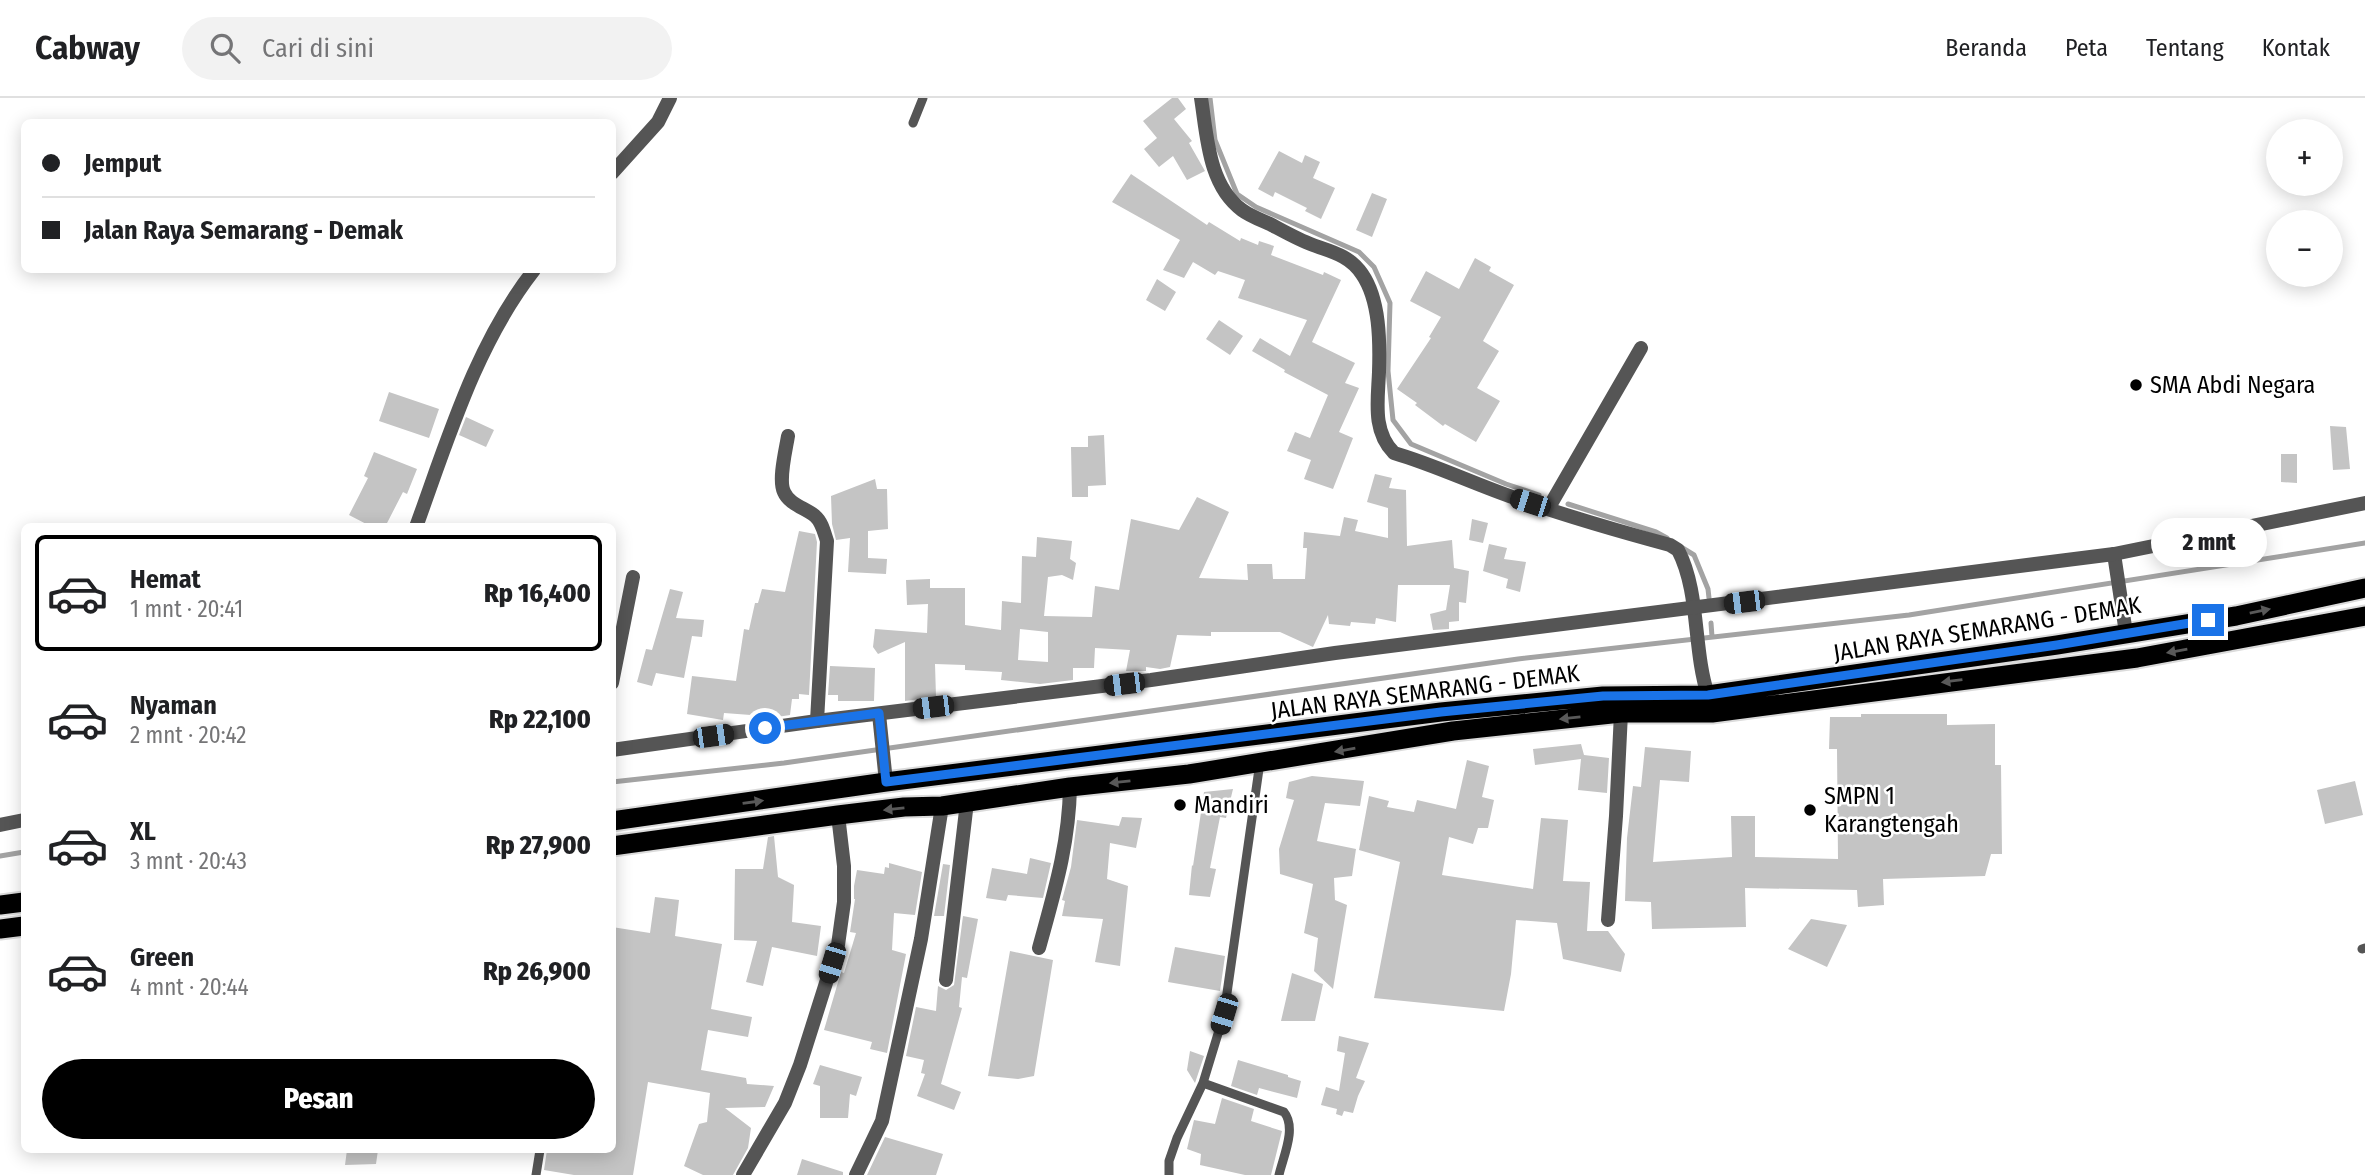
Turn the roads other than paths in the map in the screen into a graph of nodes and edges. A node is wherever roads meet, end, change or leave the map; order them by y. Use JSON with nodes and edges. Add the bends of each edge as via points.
{"nodes":[{"id":1,"x":670,"y":98,"type":"edge"},
{"id":2,"x":923,"y":98,"type":"edge"},
{"id":3,"x":1201,"y":98,"type":"edge"},
{"id":4,"x":913,"y":123,"type":"dead end"},
{"id":5,"x":616,"y":169,"type":"edge"},
{"id":6,"x":532,"y":273,"type":"edge"},
{"id":7,"x":1641,"y":348,"type":"dead end"},
{"id":8,"x":788,"y":436,"type":"dead end"},
{"id":9,"x":2365,"y":503,"type":"edge"},
{"id":10,"x":1548,"y":509,"type":"junction"},
{"id":11,"x":418,"y":523,"type":"edge"},
{"id":12,"x":2115,"y":559,"type":"junction"},
{"id":13,"x":633,"y":577,"type":"dead end"},
{"id":14,"x":2365,"y":588,"type":"edge"},
{"id":15,"x":1694,"y":609,"type":"junction"},
{"id":16,"x":2365,"y":616,"type":"edge"},
{"id":17,"x":2126,"y":633,"type":"junction"},
{"id":18,"x":616,"y":663,"type":"edge"},
{"id":19,"x":1705,"y":686,"type":"junction"},
{"id":20,"x":1622,"y":713,"type":"junction"},
{"id":21,"x":880,"y":718,"type":"junction"},
{"id":22,"x":817,"y":721,"type":"junction"},
{"id":23,"x":616,"y":749,"type":"edge"},
{"id":24,"x":1261,"y":761,"type":"junction"},
{"id":25,"x":886,"y":778,"type":"junction"},
{"id":26,"x":1070,"y":787,"type":"junction"},
{"id":27,"x":967,"y":803,"type":"junction"},
{"id":28,"x":942,"y":806,"type":"junction"},
{"id":29,"x":706,"y":808,"type":"junction"},
{"id":30,"x":838,"y":815,"type":"junction"},
{"id":31,"x":616,"y":820,"type":"edge"},
{"id":32,"x":21,"y":821,"type":"edge"},
{"id":33,"x":0,"y":825,"type":"edge"},
{"id":34,"x":709,"y":833,"type":"junction"},
{"id":35,"x":616,"y":845,"type":"edge"},
{"id":36,"x":21,"y":902,"type":"edge"},
{"id":37,"x":0,"y":905,"type":"edge"},
{"id":38,"x":1608,"y":920,"type":"dead end"},
{"id":39,"x":21,"y":926,"type":"edge"},
{"id":40,"x":0,"y":929,"type":"edge"},
{"id":41,"x":1039,"y":948,"type":"dead end"},
{"id":42,"x":946,"y":980,"type":"dead end"},
{"id":43,"x":1203,"y":1083,"type":"junction"},
{"id":44,"x":540,"y":1153,"type":"edge"},
{"id":45,"x":536,"y":1175,"type":"edge"},
{"id":46,"x":743,"y":1175,"type":"edge"},
{"id":47,"x":856,"y":1175,"type":"edge"},
{"id":48,"x":1169,"y":1175,"type":"edge"},
{"id":49,"x":1279,"y":1175,"type":"edge"}],
"edges":[{"from":1,"to":5,"type":"street","via":[[658,122]]},
{"from":2,"to":4,"type":"lane"},
{"from":3,"to":10,"type":"street","via":[[1211,161],[1242,210],[1350,259],[1363,275],[1378,331],[1377,417],[1390,449]]},
{"from":6,"to":11,"type":"street","via":[[502,316],[476,368]]},
{"from":7,"to":10,"type":"street"},
{"from":8,"to":22,"type":"street","via":[[784,492],[817,517],[827,541]]},
{"from":9,"to":12,"type":"street"},
{"from":10,"to":15,"type":"street","via":[[1671,545],[1682,556]]},
{"from":12,"to":15,"type":"street"},
{"from":12,"to":17,"type":"street"},
{"from":13,"to":18,"type":"street"},
{"from":17,"to":14,"type":"highway","name":"JALAN RAYA SEMARANG - DEMAK","one_way":true,"via":[[2236,616]]},
{"from":15,"to":19,"type":"street"},
{"from":15,"to":21,"type":"street"},
{"from":16,"to":20,"type":"highway","name":"JALAN RAYA SEMARANG - DEMAK","one_way":true,"via":[[2137,658],[1712,713]]},
{"from":17,"to":19,"type":"highway","name":"JALAN RAYA SEMARANG - DEMAK"},
{"from":19,"to":25,"type":"highway","name":"JALAN RAYA SEMARANG - DEMAK","via":[[1441,712]]},
{"from":20,"to":24,"type":"highway","name":"JALAN RAYA SEMARANG - DEMAK","one_way":true,"via":[[1453,731]]},
{"from":20,"to":38,"type":"street"},
{"from":21,"to":22,"type":"street"},
{"from":21,"to":25,"type":"street"},
{"from":22,"to":23,"type":"street"},
{"from":24,"to":26,"type":"highway","name":"JALAN RAYA SEMARANG - DEMAK","one_way":true},
{"from":24,"to":43,"type":"lane","via":[[1224,1014]]},
{"from":29,"to":25,"type":"highway","name":"JALAN RAYA SEMARANG - DEMAK","one_way":true},
{"from":26,"to":27,"type":"highway","name":"JALAN RAYA SEMARANG - DEMAK"},
{"from":26,"to":41,"type":"street","via":[[1062,865]]},
{"from":27,"to":28,"type":"highway","name":"JALAN RAYA SEMARANG - DEMAK"},
{"from":27,"to":42,"type":"street"},
{"from":28,"to":30,"type":"highway","name":"JALAN RAYA SEMARANG - DEMAK","one_way":true},
{"from":28,"to":47,"type":"street","via":[[921,939],[882,1121]]},
{"from":29,"to":31,"type":"highway","name":"JALAN RAYA SEMARANG - DEMAK"},
{"from":29,"to":34,"type":"highway"},
{"from":30,"to":34,"type":"highway","name":"JALAN RAYA SEMARANG - DEMAK"},
{"from":30,"to":46,"type":"street","via":[[844,902],[838,945],[785,1103]]},
{"from":32,"to":33,"type":"street"},
{"from":34,"to":35,"type":"highway","name":"JALAN RAYA SEMARANG - DEMAK"},
{"from":36,"to":37,"type":"highway"},
{"from":39,"to":40,"type":"highway"},
{"from":43,"to":48,"type":"lane","via":[[1177,1138]]},
{"from":43,"to":49,"type":"lane","via":[[1284,1112],[1290,1119]]},
{"from":44,"to":45,"type":"lane"}]}
